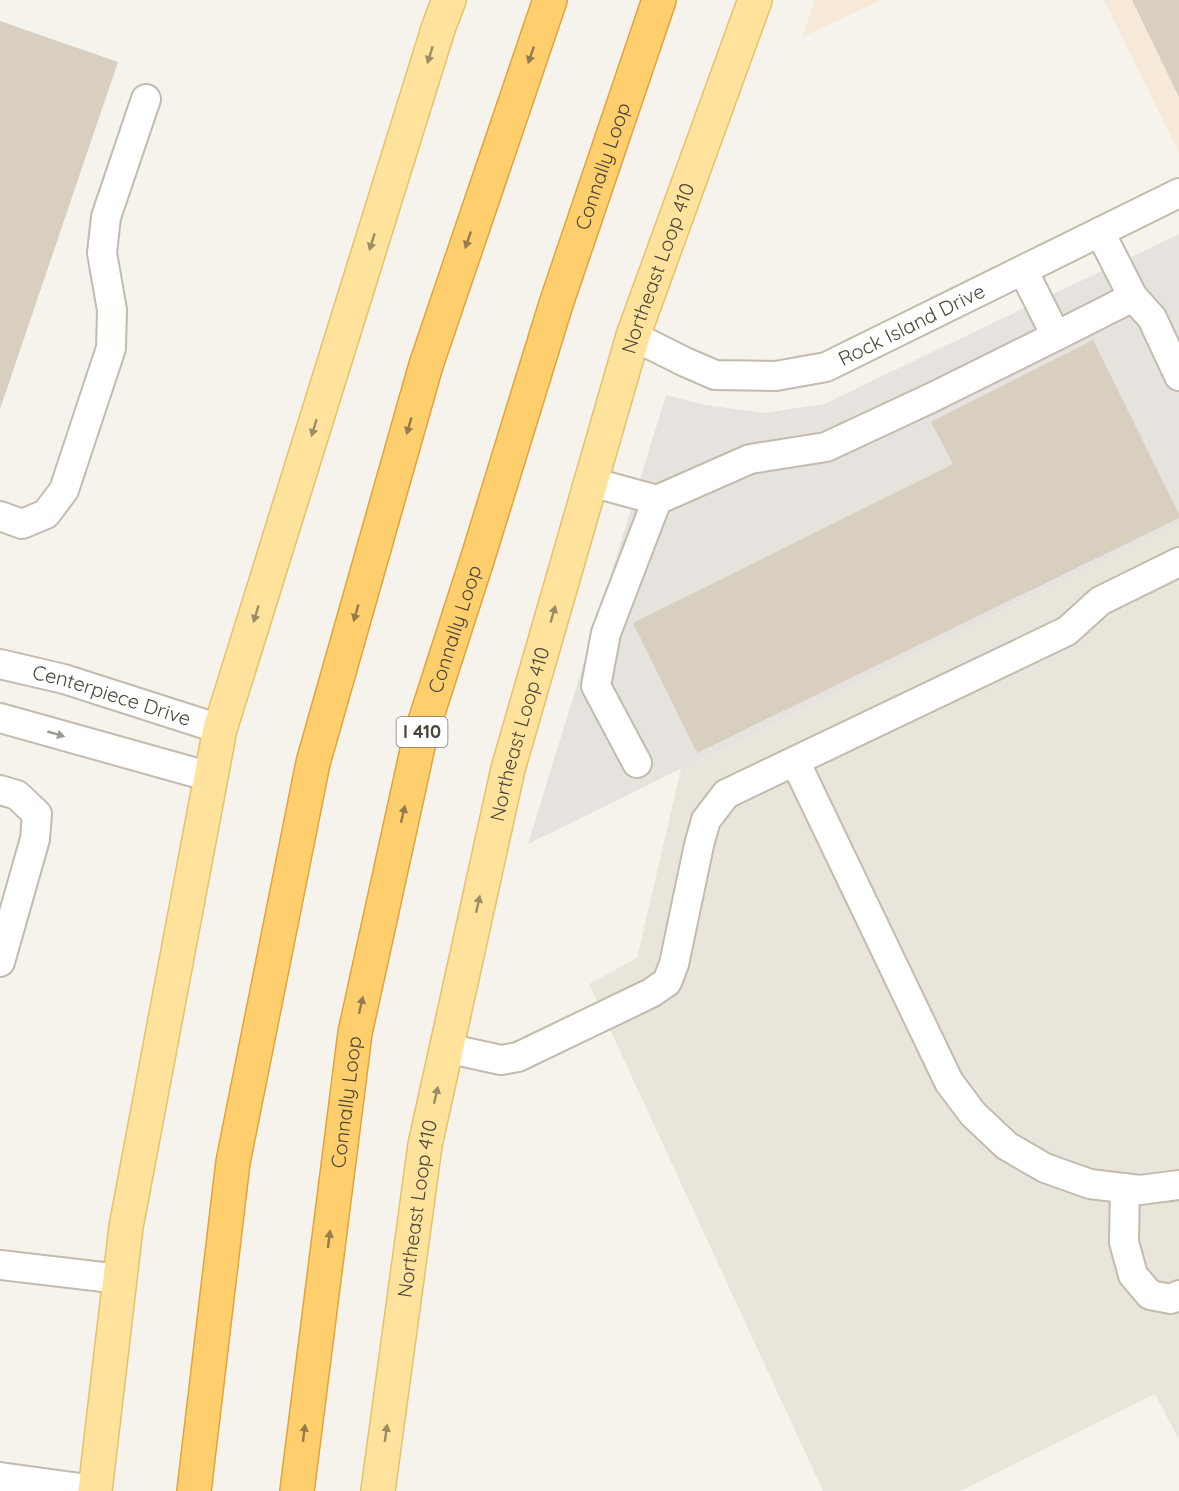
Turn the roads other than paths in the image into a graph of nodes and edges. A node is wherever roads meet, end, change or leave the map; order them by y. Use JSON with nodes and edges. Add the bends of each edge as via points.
{"nodes":[{"id":1,"x":449,"y":0,"type":"edge"},
{"id":2,"x":550,"y":0,"type":"edge"},
{"id":3,"x":659,"y":0,"type":"edge"},
{"id":4,"x":755,"y":0,"type":"edge"},
{"id":5,"x":146,"y":99,"type":"dead end"},
{"id":6,"x":1179,"y":193,"type":"edge"},
{"id":7,"x":1100,"y":232,"type":"junction"},
{"id":8,"x":1023,"y":270,"type":"junction"},
{"id":9,"x":1132,"y":297,"type":"junction"},
{"id":10,"x":633,"y":336,"type":"junction"},
{"id":11,"x":1056,"y":336,"type":"junction"},
{"id":12,"x":1179,"y":376,"type":"edge"},
{"id":13,"x":591,"y":482,"type":"junction"},
{"id":14,"x":657,"y":500,"type":"junction"},
{"id":15,"x":0,"y":516,"type":"edge"},
{"id":16,"x":1179,"y":562,"type":"edge"},
{"id":17,"x":0,"y":664,"type":"edge"},
{"id":18,"x":0,"y":718,"type":"edge"},
{"id":19,"x":220,"y":729,"type":"junction"},
{"id":20,"x":795,"y":761,"type":"junction"},
{"id":21,"x":637,"y":763,"type":"dead end"},
{"id":22,"x":211,"y":777,"type":"junction"},
{"id":23,"x":0,"y":790,"type":"edge"},
{"id":24,"x":0,"y":962,"type":"edge"},
{"id":25,"x":446,"y":1048,"type":"junction"},
{"id":26,"x":1179,"y":1185,"type":"edge"},
{"id":27,"x":1125,"y":1188,"type":"junction"},
{"id":28,"x":0,"y":1265,"type":"edge"},
{"id":29,"x":120,"y":1279,"type":"junction"},
{"id":30,"x":1179,"y":1295,"type":"edge"},
{"id":31,"x":0,"y":1477,"type":"edge"},
{"id":32,"x":95,"y":1490,"type":"edge"},
{"id":33,"x":194,"y":1491,"type":"edge"},
{"id":34,"x":297,"y":1491,"type":"edge"},
{"id":35,"x":378,"y":1491,"type":"edge"}],
"edges":[{"from":1,"to":19,"type":"main road","one_way":true},
{"from":2,"to":33,"type":"highway","one_way":true,"via":[[426,365],[313,764],[233,1162]]},
{"from":34,"to":3,"type":"highway","name":"Connally Loop","number":"I 410","one_way":true,"via":[[355,1033],[420,737],[556,304]]},
{"from":4,"to":10,"type":"main road","name":"Northeast Loop 410"},
{"from":5,"to":15,"type":"street","via":[[106,217],[102,253],[112,310],[111,348],[64,490],[46,514],[22,524]]},
{"from":6,"to":7,"type":"street","name":"Rock Island Drive"},
{"from":7,"to":8,"type":"street","name":"Rock Island Drive"},
{"from":7,"to":9,"type":"street"},
{"from":8,"to":10,"type":"street","name":"Rock Island Drive","via":[[826,367],[776,376],[715,375]]},
{"from":8,"to":11,"type":"street"},
{"from":9,"to":11,"type":"street"},
{"from":9,"to":12,"type":"street","via":[[1152,318]]},
{"from":10,"to":13,"type":"main road","name":"Northeast Loop 410"},
{"from":11,"to":14,"type":"street","via":[[826,447],[750,459]]},
{"from":13,"to":14,"type":"street"},
{"from":25,"to":13,"type":"main road","name":"Northeast Loop 410","one_way":true,"via":[[508,769]]},
{"from":14,"to":21,"type":"street","via":[[606,633],[596,686]]},
{"from":16,"to":20,"type":"street","via":[[1100,601],[1067,631]]},
{"from":17,"to":19,"type":"street","name":"Centerpiece Drive","via":[[64,679]]},
{"from":18,"to":22,"type":"street","one_way":true},
{"from":19,"to":22,"type":"main road"},
{"from":20,"to":25,"type":"street","via":[[726,794],[706,820],[674,964],[666,982],[651,993],[518,1057],[501,1060]]},
{"from":20,"to":27,"type":"street","via":[[949,1082],[973,1114],[1007,1146],[1045,1167],[1090,1184]]},
{"from":22,"to":29,"type":"main road","via":[[126,1227]]},
{"from":23,"to":24,"type":"street","via":[[17,795],[37,814],[35,839]]},
{"from":35,"to":25,"type":"main road","name":"Northeast Loop 410","one_way":true,"via":[[425,1145]]},
{"from":26,"to":27,"type":"street"},
{"from":27,"to":30,"type":"street","via":[[1124,1242],[1133,1275],[1150,1295],[1171,1299]]},
{"from":28,"to":29,"type":"street"},
{"from":29,"to":32,"type":"main road"},
{"from":31,"to":32,"type":"street"}]}
